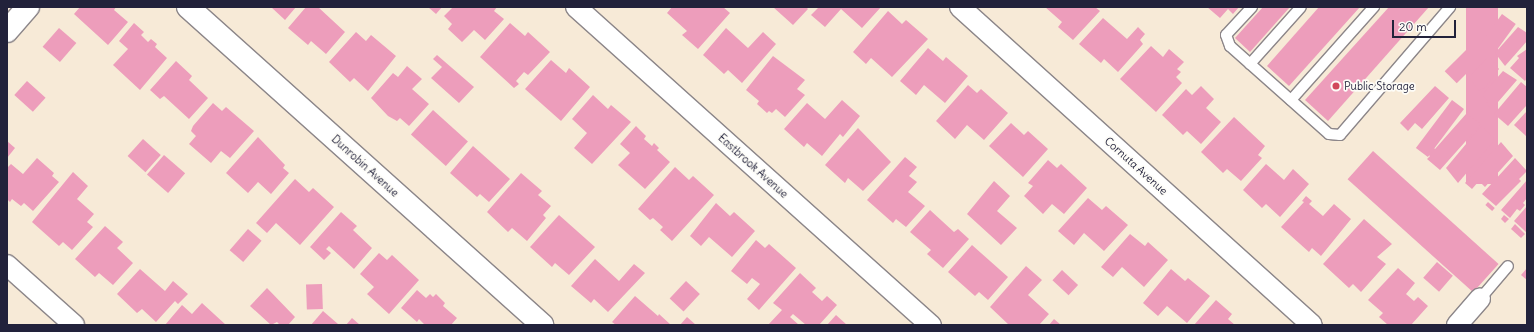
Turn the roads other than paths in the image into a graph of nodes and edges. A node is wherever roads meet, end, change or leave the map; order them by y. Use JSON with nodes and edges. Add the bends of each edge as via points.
{"nodes":[{"id":1,"x":28,"y":7,"type":"edge"},
{"id":2,"x":188,"y":7,"type":"edge"},
{"id":3,"x":576,"y":7,"type":"edge"},
{"id":4,"x":960,"y":7,"type":"edge"},
{"id":5,"x":1252,"y":7,"type":"edge"},
{"id":6,"x":1301,"y":7,"type":"edge"},
{"id":7,"x":1374,"y":7,"type":"edge"},
{"id":8,"x":1450,"y":7,"type":"edge"},
{"id":9,"x":7,"y":31,"type":"edge"},
{"id":10,"x":1250,"y":64,"type":"junction"},
{"id":11,"x":1291,"y":100,"type":"junction"},
{"id":12,"x":7,"y":265,"type":"edge"},
{"id":13,"x":1508,"y":266,"type":"dead end"},
{"id":14,"x":1480,"y":299,"type":"joint"},
{"id":15,"x":74,"y":325,"type":"edge"},
{"id":16,"x":542,"y":325,"type":"edge"},
{"id":17,"x":931,"y":325,"type":"edge"},
{"id":18,"x":1312,"y":325,"type":"edge"},
{"id":19,"x":1457,"y":325,"type":"edge"}],
"edges":[{"from":1,"to":9,"type":"street"},
{"from":2,"to":16,"type":"street","name":"Dunrobin Avenue"},
{"from":3,"to":17,"type":"street","name":"Eastbrook Avenue"},
{"from":4,"to":18,"type":"street","name":"Cornuta Avenue"},
{"from":5,"to":10,"type":"lane","via":[[1226,35],[1230,46]]},
{"from":6,"to":10,"type":"lane"},
{"from":7,"to":11,"type":"lane"},
{"from":8,"to":11,"type":"lane","via":[[1340,134],[1329,134]]},
{"from":10,"to":11,"type":"lane"},
{"from":12,"to":15,"type":"street"},
{"from":13,"to":14,"type":"lane"},
{"from":14,"to":19,"type":"street"}]}
